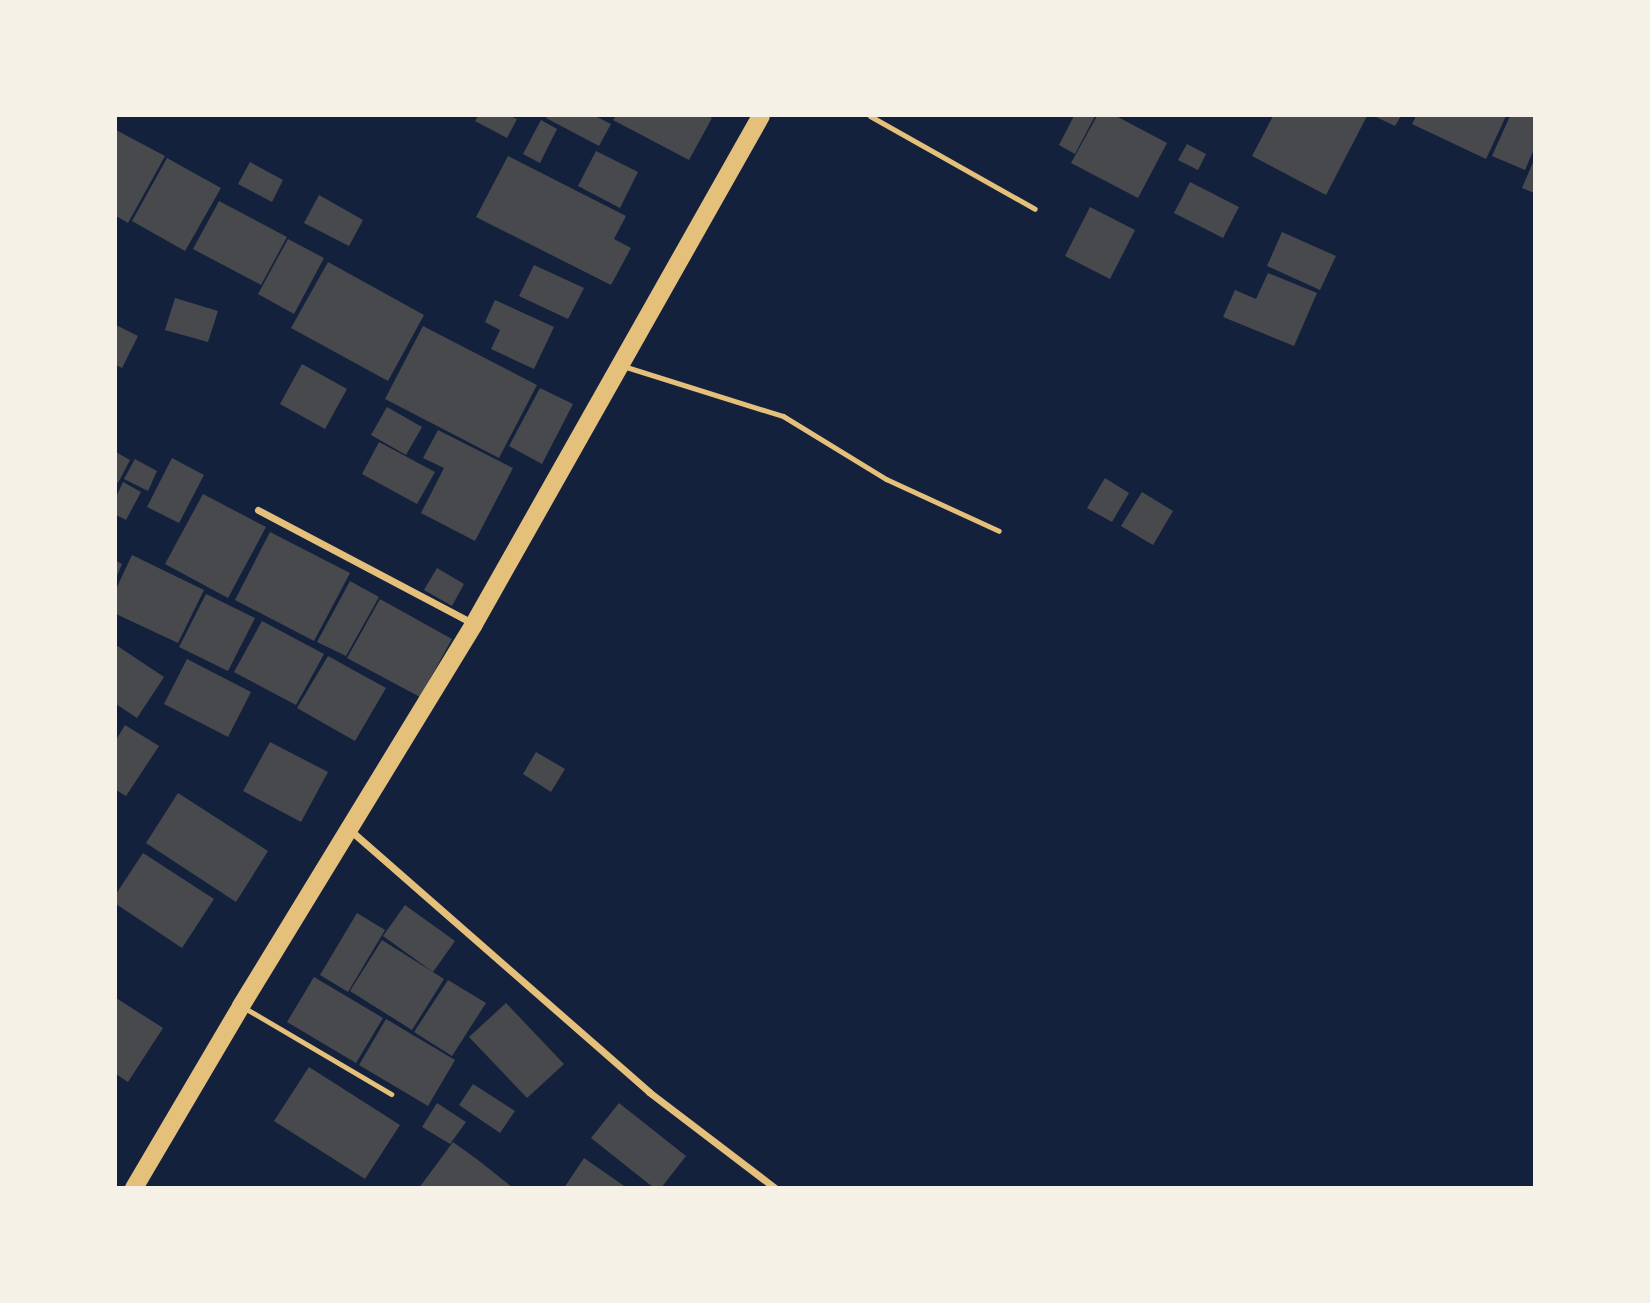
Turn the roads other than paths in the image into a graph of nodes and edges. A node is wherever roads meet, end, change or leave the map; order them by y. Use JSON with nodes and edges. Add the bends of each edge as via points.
{"nodes":[{"id":1,"x":761,"y":116,"type":"edge"},
{"id":2,"x":870,"y":116,"type":"edge"},
{"id":3,"x":1035,"y":209,"type":"dead end"},
{"id":4,"x":622,"y":366,"type":"junction"},
{"id":5,"x":258,"y":510,"type":"dead end"},
{"id":6,"x":999,"y":531,"type":"dead end"},
{"id":7,"x":474,"y":624,"type":"junction"},
{"id":8,"x":348,"y":829,"type":"junction"},
{"id":9,"x":241,"y":1006,"type":"junction"},
{"id":10,"x":391,"y":1094,"type":"dead end"},
{"id":11,"x":134,"y":1188,"type":"edge"},
{"id":12,"x":775,"y":1188,"type":"edge"}],
"edges":[{"from":1,"to":4,"type":"main road"},
{"from":2,"to":3,"type":"lane"},
{"from":4,"to":6,"type":"lane","via":[[783,416],[886,479]]},
{"from":4,"to":7,"type":"main road"},
{"from":5,"to":7,"type":"street"},
{"from":7,"to":8,"type":"main road"},
{"from":8,"to":9,"type":"main road"},
{"from":8,"to":12,"type":"street","via":[[649,1092]]},
{"from":9,"to":10,"type":"lane"},
{"from":9,"to":11,"type":"main road"}]}
